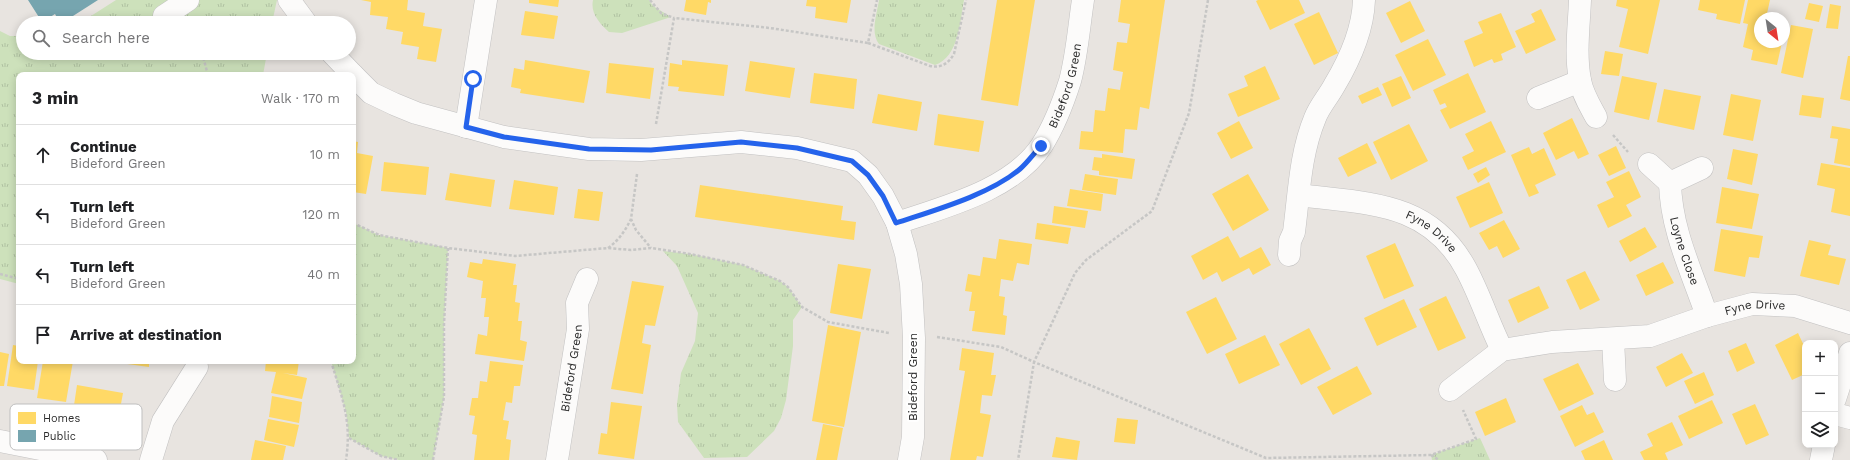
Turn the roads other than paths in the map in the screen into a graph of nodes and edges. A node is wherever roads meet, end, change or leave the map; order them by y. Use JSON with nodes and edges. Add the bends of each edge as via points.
{"nodes":[{"id":1,"x":188,"y":0,"type":"edge"},
{"id":2,"x":289,"y":0,"type":"edge"},
{"id":3,"x":486,"y":0,"type":"edge"},
{"id":4,"x":1083,"y":0,"type":"edge"},
{"id":5,"x":1364,"y":0,"type":"edge"},
{"id":6,"x":1580,"y":0,"type":"edge"},
{"id":7,"x":164,"y":16,"type":"dead end"},
{"id":8,"x":301,"y":16,"type":"edge"},
{"id":9,"x":339,"y":60,"type":"edge"},
{"id":10,"x":350,"y":72,"type":"edge"},
{"id":11,"x":356,"y":78,"type":"edge"},
{"id":12,"x":1580,"y":81,"type":"junction"},
{"id":13,"x":1538,"y":98,"type":"dead end"},
{"id":14,"x":1596,"y":117,"type":"road end"},
{"id":15,"x":466,"y":127,"type":"junction"},
{"id":16,"x":1650,"y":164,"type":"road end"},
{"id":17,"x":1702,"y":168,"type":"dead end"},
{"id":18,"x":1670,"y":183,"type":"junction"},
{"id":19,"x":1299,"y":195,"type":"junction"},
{"id":20,"x":896,"y":223,"type":"junction"},
{"id":21,"x":1289,"y":255,"type":"dead end"},
{"id":22,"x":587,"y":279,"type":"dead end"},
{"id":23,"x":1707,"y":316,"type":"junction"},
{"id":24,"x":1850,"y":323,"type":"edge"},
{"id":25,"x":1613,"y":339,"type":"junction"},
{"id":26,"x":1502,"y":350,"type":"junction"},
{"id":27,"x":1850,"y":353,"type":"edge"},
{"id":28,"x":197,"y":367,"type":"dead end"},
{"id":29,"x":1615,"y":380,"type":"dead end"},
{"id":30,"x":1450,"y":390,"type":"dead end"},
{"id":31,"x":1838,"y":390,"type":"edge"},
{"id":32,"x":1838,"y":415,"type":"edge"},
{"id":33,"x":1850,"y":418,"type":"edge"},
{"id":34,"x":0,"y":441,"type":"edge"},
{"id":35,"x":10,"y":443,"type":"edge"},
{"id":36,"x":1823,"y":448,"type":"edge"},
{"id":37,"x":45,"y":450,"type":"edge"},
{"id":38,"x":96,"y":460,"type":"edge"},
{"id":39,"x":151,"y":460,"type":"edge"},
{"id":40,"x":557,"y":460,"type":"edge"},
{"id":41,"x":909,"y":460,"type":"edge"},
{"id":42,"x":1821,"y":460,"type":"edge"}],
"edges":[{"from":1,"to":7,"type":"street"},
{"from":2,"to":8,"type":"street"},
{"from":3,"to":15,"type":"street"},
{"from":4,"to":20,"type":"street","name":"Bideford Green","via":[[1070,80],[1041,146],[1020,169],[984,192]]},
{"from":5,"to":19,"type":"street","via":[[1357,35],[1346,64],[1315,116],[1308,138]]},
{"from":6,"to":12,"type":"street"},
{"from":9,"to":10,"type":"street","name":"Bideford Green"},
{"from":11,"to":15,"type":"street","name":"Bideford Green","via":[[371,94],[388,102]]},
{"from":12,"to":13,"type":"street"},
{"from":12,"to":14,"type":"street","via":[[1585,98]]},
{"from":15,"to":20,"type":"street","name":"Bideford Green","via":[[504,137],[589,149],[646,150],[741,142],[797,148],[852,161],[868,175],[883,196]]},
{"from":16,"to":18,"type":"street"},
{"from":17,"to":18,"type":"street"},
{"from":18,"to":23,"type":"street","name":"Loyne Close","via":[[1675,225]]},
{"from":19,"to":21,"type":"street"},
{"from":19,"to":26,"type":"street","name":"Fyne Drive","via":[[1384,206],[1421,220],[1436,231],[1452,247],[1466,269]]},
{"from":20,"to":41,"type":"street","name":"Bideford Green","via":[[906,254],[911,284],[914,336],[913,437]]},
{"from":22,"to":40,"type":"street","name":"Bideford Green","via":[[577,303],[578,329]]},
{"from":23,"to":24,"type":"street","name":"Fyne Drive","via":[[1752,304],[1795,306]]},
{"from":23,"to":25,"type":"street","name":"Fyne Drive","via":[[1650,336]]},
{"from":25,"to":26,"type":"street","name":"Fyne Drive","via":[[1552,342]]},
{"from":25,"to":29,"type":"street"},
{"from":26,"to":30,"type":"street","name":"Fyne Drive"},
{"from":27,"to":31,"type":"street"},
{"from":28,"to":39,"type":"street","via":[[163,421]]},
{"from":32,"to":33,"type":"street"},
{"from":34,"to":35,"type":"street"},
{"from":36,"to":42,"type":"street"},
{"from":37,"to":38,"type":"street"}]}
